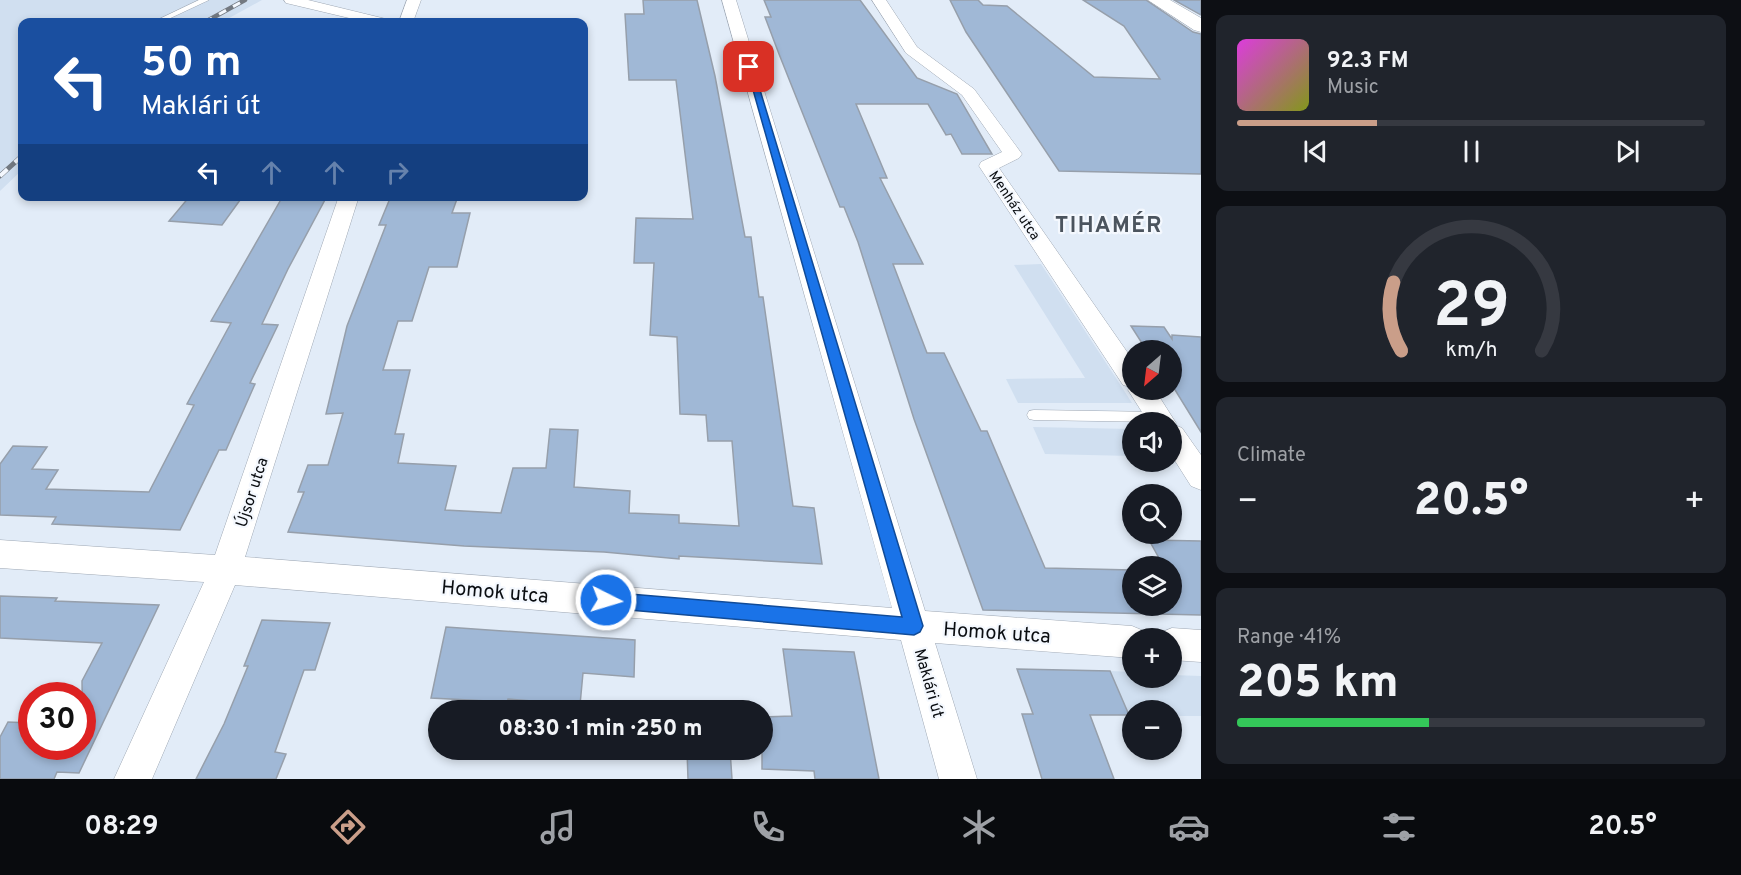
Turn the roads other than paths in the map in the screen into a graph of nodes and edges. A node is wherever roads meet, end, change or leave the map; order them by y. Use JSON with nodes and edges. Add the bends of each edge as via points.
{"nodes":[{"id":1,"x":205,"y":0,"type":"edge"},
{"id":2,"x":291,"y":0,"type":"edge"},
{"id":3,"x":414,"y":0,"type":"edge"},
{"id":4,"x":729,"y":0,"type":"edge"},
{"id":5,"x":879,"y":0,"type":"edge"},
{"id":6,"x":1157,"y":0,"type":"edge"},
{"id":7,"x":166,"y":18,"type":"edge"},
{"id":8,"x":365,"y":18,"type":"edge"},
{"id":9,"x":407,"y":18,"type":"edge"},
{"id":10,"x":1201,"y":26,"type":"edge"},
{"id":11,"x":347,"y":201,"type":"edge"},
{"id":12,"x":1122,"y":363,"type":"edge"},
{"id":13,"x":1034,"y":415,"type":"dead end"},
{"id":14,"x":1122,"y":422,"type":"edge"},
{"id":15,"x":1182,"y":448,"type":"edge"},
{"id":16,"x":1198,"y":470,"type":"edge"},
{"id":17,"x":0,"y":554,"type":"edge"},
{"id":18,"x":226,"y":569,"type":"junction"},
{"id":19,"x":914,"y":626,"type":"junction"},
{"id":20,"x":1122,"y":641,"type":"edge"},
{"id":21,"x":1182,"y":645,"type":"edge"},
{"id":22,"x":1201,"y":646,"type":"edge"},
{"id":23,"x":133,"y":779,"type":"edge"},
{"id":24,"x":958,"y":779,"type":"edge"}],
"edges":[{"from":1,"to":7,"type":"lane"},
{"from":2,"to":8,"type":"street"},
{"from":3,"to":9,"type":"street"},
{"from":4,"to":19,"type":"street","name":"Maklári út"},
{"from":5,"to":12,"type":"street","name":"Menház utca","via":[[911,50],[968,92],[1013,154],[988,166]]},
{"from":6,"to":10,"type":"street"},
{"from":11,"to":18,"type":"street","name":"Újsor utca"},
{"from":13,"to":14,"type":"lane"},
{"from":15,"to":16,"type":"street"},
{"from":17,"to":18,"type":"street","name":"Homok utca"},
{"from":18,"to":19,"type":"street","name":"Homok utca"},
{"from":18,"to":23,"type":"street","name":"Újsor utca"},
{"from":19,"to":20,"type":"street","name":"Homok utca"},
{"from":19,"to":24,"type":"street","name":"Maklári út"},
{"from":21,"to":22,"type":"street"}]}
